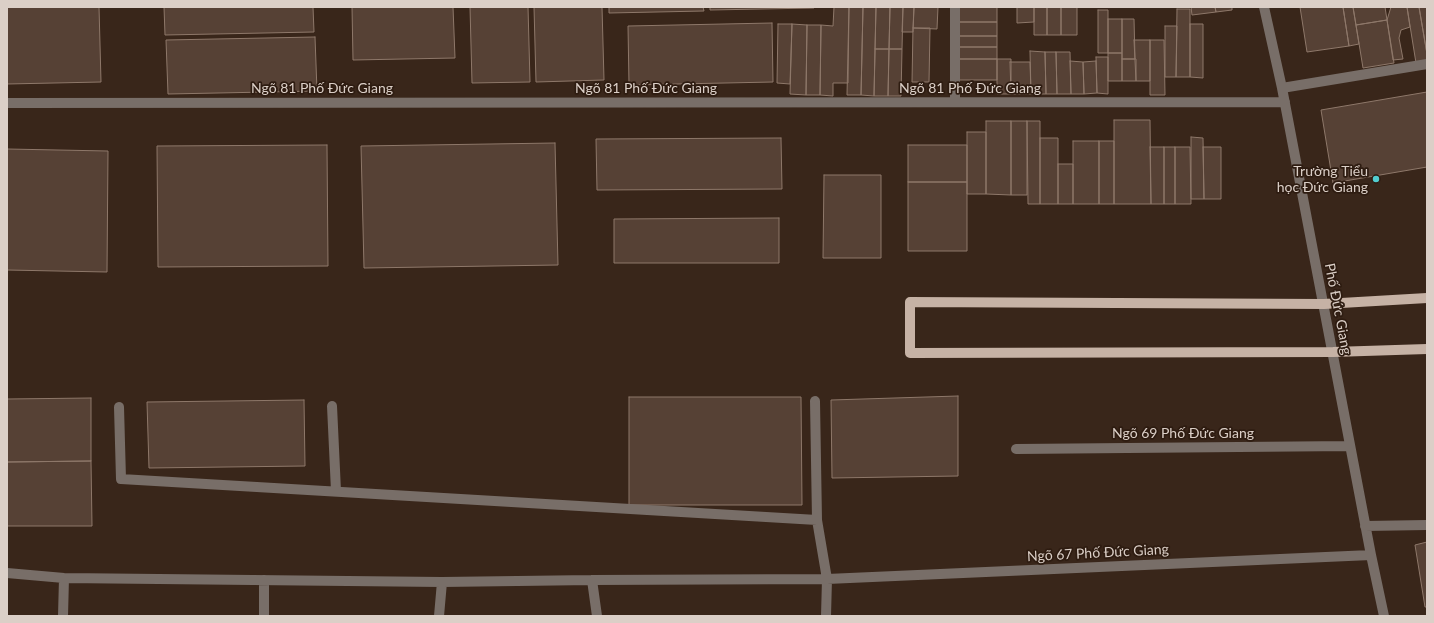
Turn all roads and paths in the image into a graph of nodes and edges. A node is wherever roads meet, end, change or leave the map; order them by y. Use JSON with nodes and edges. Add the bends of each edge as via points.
{"nodes":[{"id":1,"x":955,"y":7,"type":"edge"},
{"id":2,"x":1264,"y":7,"type":"edge"},
{"id":3,"x":1427,"y":64,"type":"edge"},
{"id":4,"x":1282,"y":88,"type":"junction"},
{"id":5,"x":955,"y":102,"type":"junction"},
{"id":6,"x":1285,"y":102,"type":"junction"},
{"id":7,"x":7,"y":103,"type":"edge"},
{"id":8,"x":1427,"y":298,"type":"edge"},
{"id":9,"x":1324,"y":304,"type":"junction"},
{"id":10,"x":1427,"y":349,"type":"edge"},
{"id":11,"x":1333,"y":352,"type":"junction"},
{"id":12,"x":815,"y":401,"type":"dead end"},
{"id":13,"x":332,"y":406,"type":"dead end"},
{"id":14,"x":118,"y":407,"type":"dead end"},
{"id":15,"x":1350,"y":446,"type":"junction"},
{"id":16,"x":1016,"y":449,"type":"dead end"},
{"id":17,"x":336,"y":491,"type":"junction"},
{"id":18,"x":817,"y":520,"type":"junction"},
{"id":19,"x":1427,"y":525,"type":"edge"},
{"id":20,"x":1365,"y":526,"type":"junction"},
{"id":21,"x":1371,"y":555,"type":"junction"},
{"id":22,"x":7,"y":574,"type":"edge"},
{"id":23,"x":64,"y":578,"type":"junction"},
{"id":24,"x":827,"y":579,"type":"junction"},
{"id":25,"x":264,"y":580,"type":"junction"},
{"id":26,"x":592,"y":580,"type":"junction"},
{"id":27,"x":442,"y":582,"type":"junction"},
{"id":28,"x":63,"y":616,"type":"edge"},
{"id":29,"x":264,"y":616,"type":"edge"},
{"id":30,"x":439,"y":616,"type":"edge"},
{"id":31,"x":597,"y":616,"type":"edge"},
{"id":32,"x":826,"y":616,"type":"edge"},
{"id":33,"x":1384,"y":616,"type":"edge"}],
"edges":[{"from":1,"to":5,"type":"street"},
{"from":2,"to":4,"type":"street","name":"Phố Đức Giang"},
{"from":3,"to":4,"type":"street"},
{"from":4,"to":6,"type":"street","name":"Phố Đức Giang"},
{"from":5,"to":6,"type":"street","name":"Ngõ 81 Phố Đức Giang"},
{"from":5,"to":7,"type":"street","name":"Ngõ 81 Phố Đức Giang"},
{"from":6,"to":9,"type":"street","name":"Phố Đức Giang"},
{"from":8,"to":9,"type":"main road"},
{"from":9,"to":11,"type":"street","name":"Phố Đức Giang"},
{"from":9,"to":11,"type":"main road","via":[[910,302],[910,353]]},
{"from":10,"to":11,"type":"main road"},
{"from":11,"to":15,"type":"street","name":"Phố Đức Giang"},
{"from":12,"to":18,"type":"street"},
{"from":13,"to":17,"type":"street"},
{"from":14,"to":17,"type":"street","via":[[121,479]]},
{"from":15,"to":16,"type":"street","name":"Ngõ 69 Phố Đức Giang"},
{"from":15,"to":20,"type":"street","name":"Phố Đức Giang"},
{"from":17,"to":18,"type":"street"},
{"from":18,"to":24,"type":"street"},
{"from":19,"to":20,"type":"street"},
{"from":20,"to":21,"type":"street","name":"Phố Đức Giang"},
{"from":21,"to":24,"type":"street","name":"Ngõ 67 Phố Đức Giang"},
{"from":21,"to":33,"type":"street","name":"Phố Đức Giang"},
{"from":22,"to":23,"type":"street","name":"Ngõ 67 Phố Đức Giang"},
{"from":23,"to":25,"type":"street","name":"Ngõ 67 Phố Đức Giang"},
{"from":23,"to":28,"type":"street"},
{"from":24,"to":26,"type":"street","name":"Ngõ 67 Phố Đức Giang"},
{"from":24,"to":32,"type":"street"},
{"from":25,"to":27,"type":"street","name":"Ngõ 67 Phố Đức Giang"},
{"from":25,"to":29,"type":"street"},
{"from":26,"to":27,"type":"street","name":"Ngõ 67 Phố Đức Giang"},
{"from":26,"to":31,"type":"street"},
{"from":27,"to":30,"type":"street"}]}
